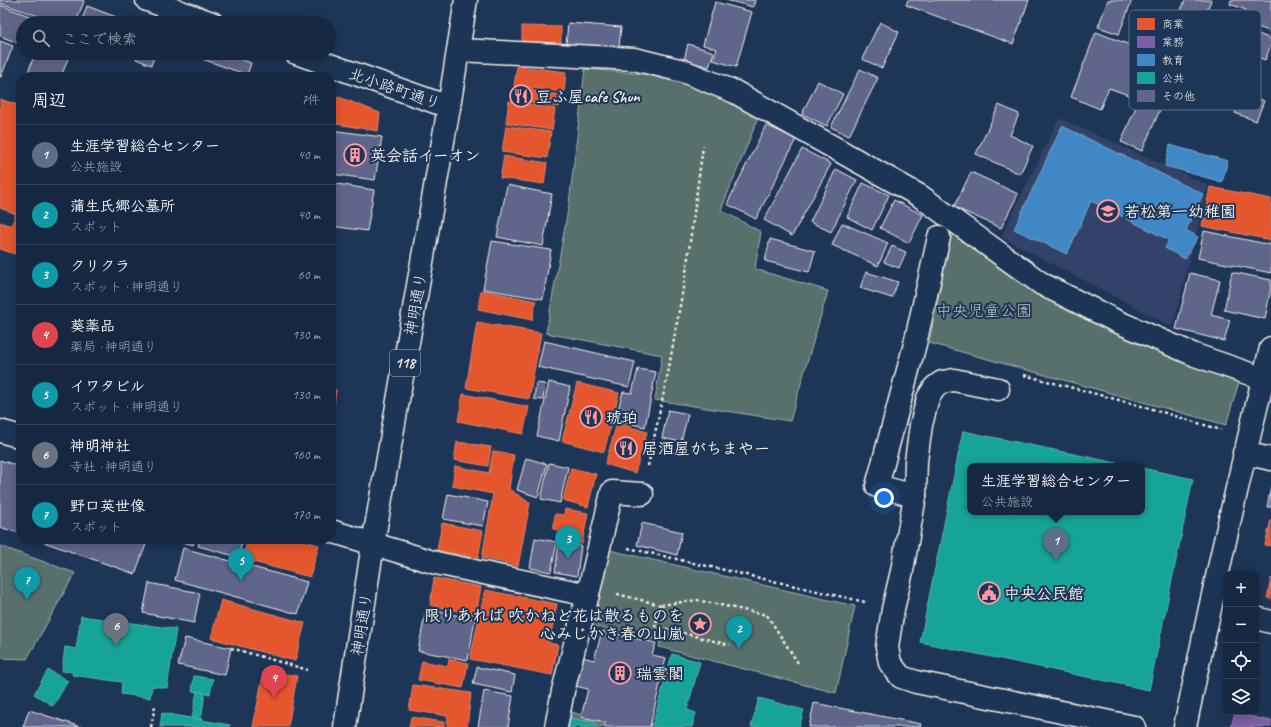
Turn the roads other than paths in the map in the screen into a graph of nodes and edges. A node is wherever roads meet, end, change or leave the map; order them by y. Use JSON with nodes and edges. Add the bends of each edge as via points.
{"nodes":[{"id":1,"x":148,"y":0,"type":"edge"},
{"id":2,"x":466,"y":0,"type":"edge"},
{"id":3,"x":193,"y":16,"type":"edge"},
{"id":4,"x":459,"y":50,"type":"junction"},
{"id":5,"x":316,"y":60,"type":"edge"},
{"id":6,"x":449,"y":107,"type":"junction"},
{"id":7,"x":939,"y":237,"type":"dead end"},
{"id":8,"x":1271,"y":348,"type":"edge"},
{"id":9,"x":1263,"y":380,"type":"junction"},
{"id":10,"x":998,"y":389,"type":"dead end"},
{"id":11,"x":0,"y":431,"type":"edge"},
{"id":12,"x":16,"y":436,"type":"edge"},
{"id":13,"x":1246,"y":445,"type":"junction"},
{"id":14,"x":1271,"y":459,"type":"edge"},
{"id":15,"x":642,"y":494,"type":"road end"},
{"id":16,"x":915,"y":496,"type":"junction"},
{"id":17,"x":336,"y":533,"type":"edge"},
{"id":18,"x":373,"y":544,"type":"junction"},
{"id":19,"x":589,"y":590,"type":"junction"},
{"id":20,"x":1218,"y":609,"type":"edge"},
{"id":21,"x":1259,"y":619,"type":"edge"},
{"id":22,"x":1271,"y":622,"type":"edge"},
{"id":23,"x":345,"y":727,"type":"edge"},
{"id":24,"x":556,"y":727,"type":"edge"},
{"id":25,"x":1134,"y":727,"type":"edge"},
{"id":26,"x":1185,"y":727,"type":"edge"}],
"edges":[{"from":1,"to":3,"type":"main road"},
{"from":2,"to":4,"type":"main road","name":"神明通り","number":"118"},
{"from":4,"to":6,"type":"main road","name":"神明通り","number":"118"},
{"from":4,"to":9,"type":"main road","via":[[634,59],[683,71],[735,92],[920,196],[1042,284],[1116,321],[1194,355]]},
{"from":5,"to":6,"type":"main road","name":"北小路町通り"},
{"from":6,"to":18,"type":"main road","name":"神明通り","number":"118"},
{"from":7,"to":16,"type":"main road","via":[[915,344],[876,486]]},
{"from":8,"to":9,"type":"main road"},
{"from":9,"to":13,"type":"main road"},
{"from":10,"to":16,"type":"main road","via":[[954,380],[942,382],[935,387],[928,398],[921,425]]},
{"from":11,"to":12,"type":"main road"},
{"from":13,"to":14,"type":"main road"},
{"from":13,"to":20,"type":"main road"},
{"from":15,"to":19,"type":"main road","via":[[612,492]]},
{"from":16,"to":25,"type":"main road","via":[[887,647],[890,663],[901,677]]},
{"from":17,"to":18,"type":"main road"},
{"from":18,"to":19,"type":"main road","via":[[436,563]]},
{"from":18,"to":23,"type":"main road","name":"神明通り","number":"118"},
{"from":19,"to":24,"type":"main road"},
{"from":20,"to":26,"type":"main road"},
{"from":21,"to":22,"type":"main road"}]}
